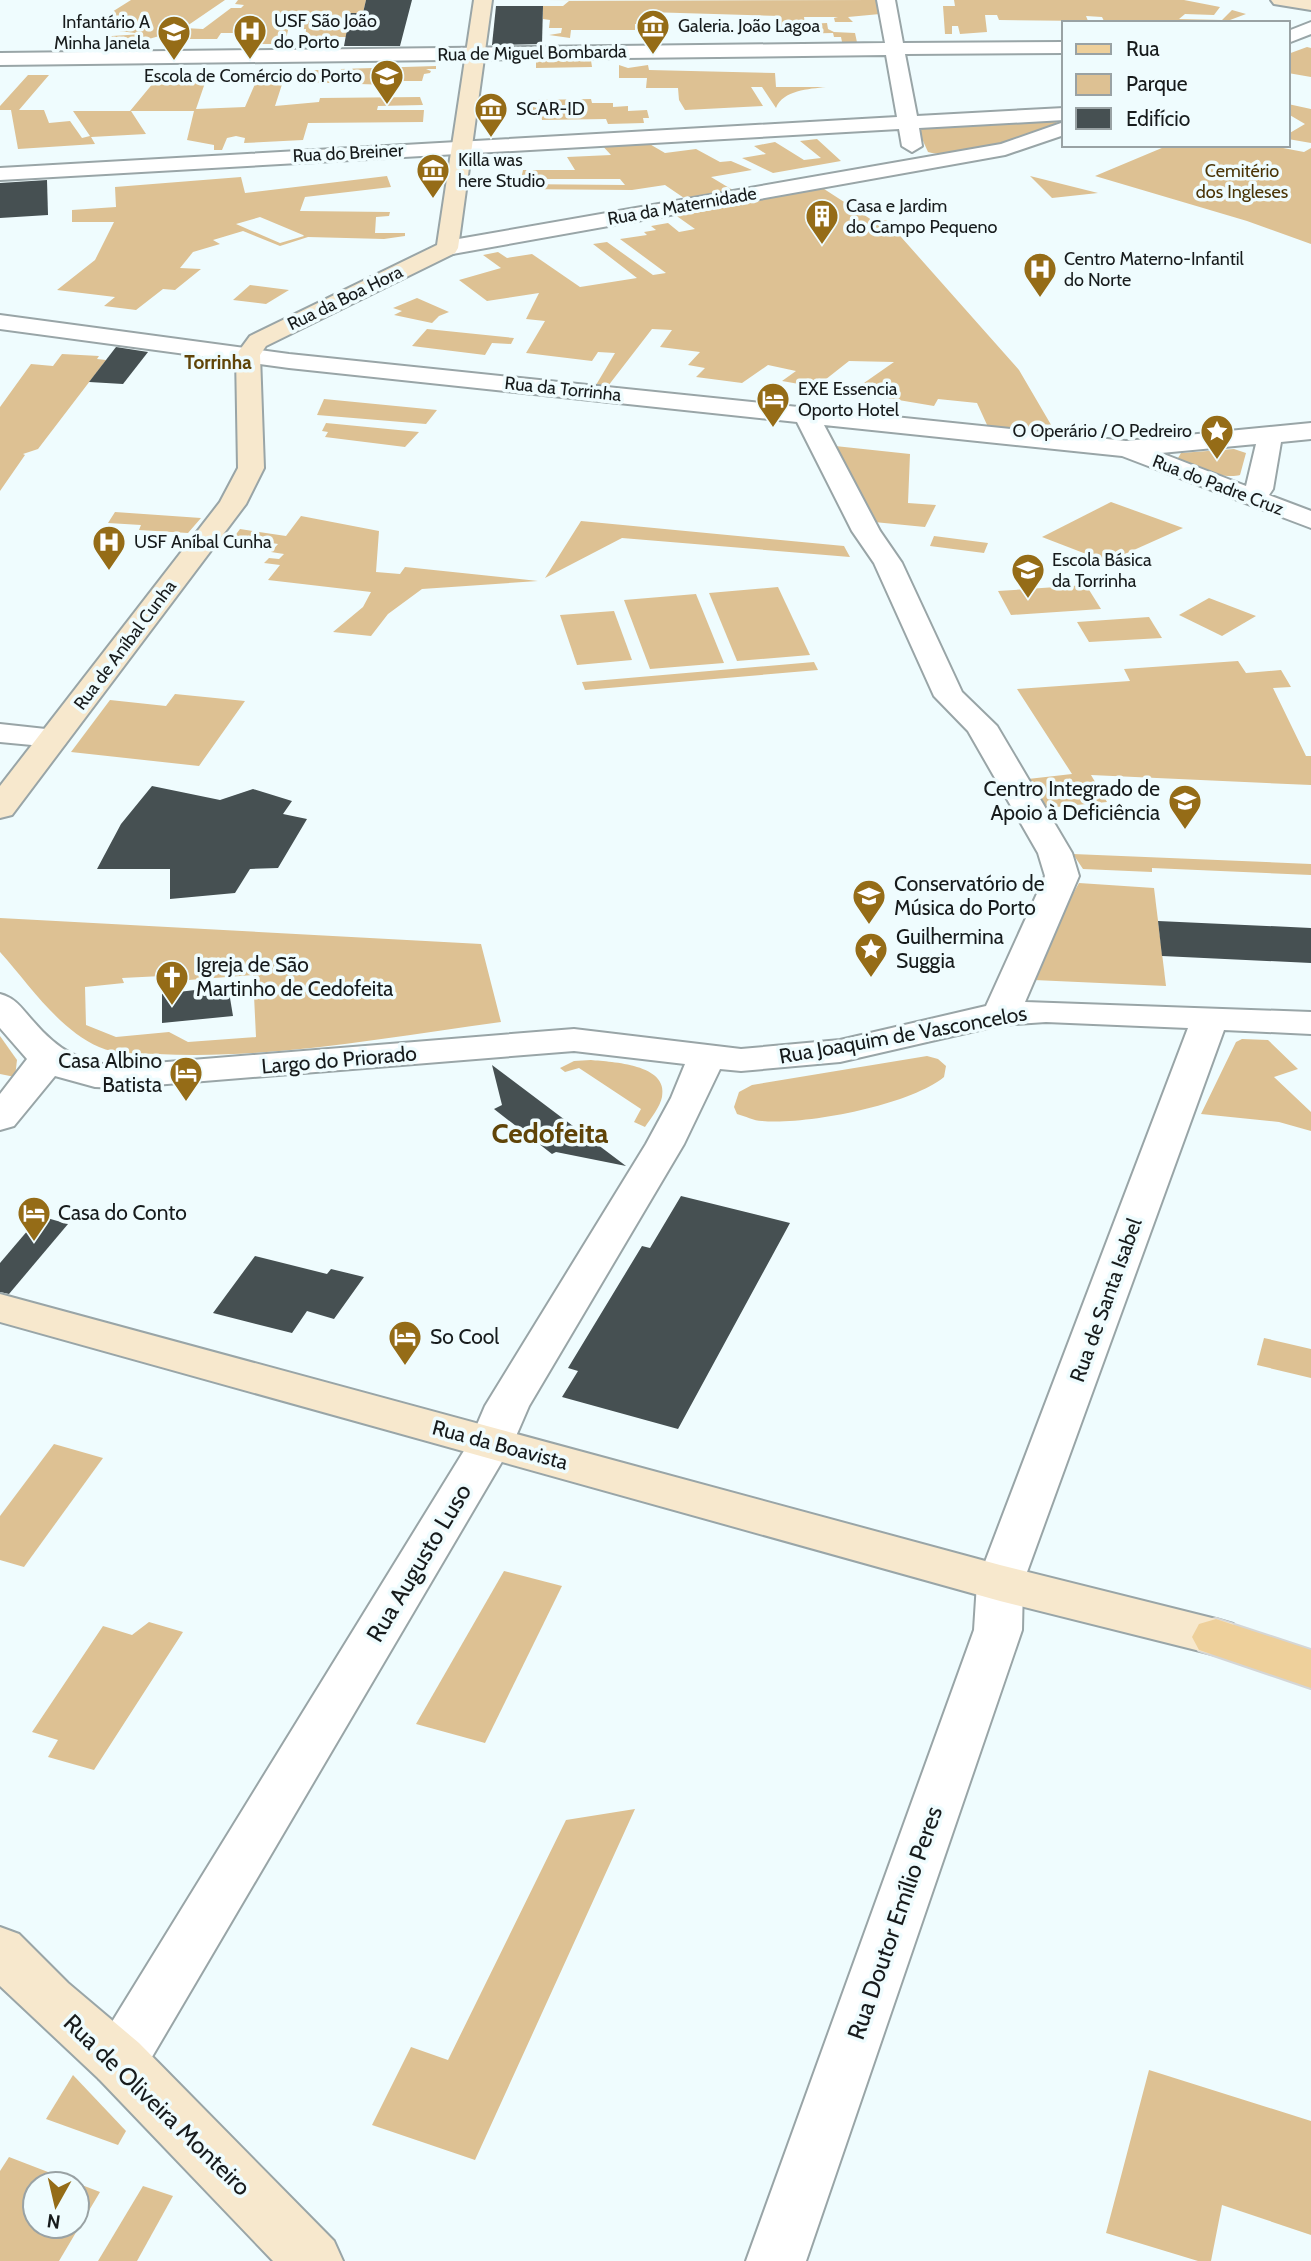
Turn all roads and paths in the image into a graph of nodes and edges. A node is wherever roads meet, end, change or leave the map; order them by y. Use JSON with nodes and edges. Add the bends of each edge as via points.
{"nodes":[{"id":1,"x":483,"y":0,"type":"edge"},
{"id":2,"x":886,"y":0,"type":"edge"},
{"id":3,"x":1280,"y":0,"type":"edge"},
{"id":4,"x":1311,"y":5,"type":"edge"},
{"id":5,"x":1311,"y":27,"type":"edge"},
{"id":6,"x":1290,"y":37,"type":"edge"},
{"id":7,"x":1062,"y":47,"type":"edge"},
{"id":8,"x":895,"y":49,"type":"junction"},
{"id":9,"x":476,"y":53,"type":"junction"},
{"id":10,"x":0,"y":59,"type":"edge"},
{"id":11,"x":1062,"y":114,"type":"edge"},
{"id":12,"x":906,"y":121,"type":"junction"},
{"id":13,"x":1062,"y":129,"type":"edge"},
{"id":14,"x":464,"y":147,"type":"junction"},
{"id":15,"x":917,"y":164,"type":"junction"},
{"id":16,"x":0,"y":174,"type":"edge"},
{"id":17,"x":447,"y":248,"type":"junction"},
{"id":18,"x":0,"y":323,"type":"edge"},
{"id":19,"x":248,"y":355,"type":"junction"},
{"id":20,"x":805,"y":413,"type":"junction"},
{"id":21,"x":1311,"y":431,"type":"edge"},
{"id":22,"x":1262,"y":436,"type":"junction"},
{"id":23,"x":1126,"y":449,"type":"junction"},
{"id":24,"x":1247,"y":496,"type":"junction"},
{"id":25,"x":1311,"y":520,"type":"edge"},
{"id":26,"x":0,"y":733,"type":"edge"},
{"id":27,"x":53,"y":738,"type":"junction"},
{"id":28,"x":0,"y":808,"type":"edge"},
{"id":29,"x":0,"y":1005,"type":"edge"},
{"id":30,"x":1001,"y":1014,"type":"junction"},
{"id":31,"x":1211,"y":1017,"type":"junction"},
{"id":32,"x":1311,"y":1023,"type":"edge"},
{"id":33,"x":706,"y":1058,"type":"junction"},
{"id":34,"x":46,"y":1059,"type":"junction"},
{"id":35,"x":0,"y":1118,"type":"edge"},
{"id":36,"x":0,"y":1308,"type":"edge"},
{"id":37,"x":491,"y":1443,"type":"junction"},
{"id":38,"x":1000,"y":1583,"type":"junction"},
{"id":39,"x":1216,"y":1637,"type":"junction"},
{"id":40,"x":1311,"y":1656,"type":"edge"},
{"id":41,"x":1311,"y":1669,"type":"edge"},
{"id":42,"x":0,"y":1950,"type":"edge"},
{"id":43,"x":119,"y":2061,"type":"junction"},
{"id":44,"x":313,"y":2261,"type":"edge"},
{"id":45,"x":776,"y":2261,"type":"edge"}],
"edges":[{"from":1,"to":9,"type":"street"},
{"from":2,"to":8,"type":"street"},
{"from":3,"to":4,"type":"street"},
{"from":5,"to":6,"type":"street"},
{"from":7,"to":8,"type":"street","name":"Rua de Miguel Bombarda"},
{"from":8,"to":9,"type":"street","name":"Rua de Miguel Bombarda"},
{"from":8,"to":12,"type":"street"},
{"from":9,"to":10,"type":"street","name":"Rua de Miguel Bombarda"},
{"from":9,"to":14,"type":"street"},
{"from":11,"to":12,"type":"street","name":"Rua do Breiner"},
{"from":12,"to":14,"type":"street","name":"Rua do Breiner"},
{"from":12,"to":15,"type":"street"},
{"from":13,"to":15,"type":"street","name":"Rua da Maternidade","via":[[989,152]]},
{"from":14,"to":16,"type":"street","name":"Rua do Breiner"},
{"from":14,"to":17,"type":"street"},
{"from":15,"to":17,"type":"street","name":"Rua da Maternidade"},
{"from":17,"to":19,"type":"street","name":"Rua da Boa Hora","via":[[258,341]]},
{"from":18,"to":19,"type":"street","name":"Rua da Torrinha"},
{"from":19,"to":20,"type":"street","name":"Rua da Torrinha"},
{"from":19,"to":27,"type":"street","name":"Rua de Aníbal Cunha","via":[[251,458],[246,480],[233,504]]},
{"from":20,"to":23,"type":"street","name":"Rua da Torrinha"},
{"from":20,"to":30,"type":"street","via":[[888,564],[949,696],[981,726],[1055,853],[1062,876]]},
{"from":21,"to":22,"type":"street"},
{"from":22,"to":23,"type":"street"},
{"from":22,"to":24,"type":"street","via":[[1270,444],[1260,489]]},
{"from":23,"to":24,"type":"street","name":"Rua do Padre Cruz"},
{"from":24,"to":25,"type":"street","name":"Rua do Padre Cruz"},
{"from":26,"to":27,"type":"street"},
{"from":27,"to":28,"type":"street","name":"Rua de Aníbal Cunha"},
{"from":29,"to":34,"type":"street","name":"Largo do Priorado"},
{"from":30,"to":31,"type":"street","name":"Rua Joaquim de Vasconcelos","via":[[1046,1011]]},
{"from":30,"to":33,"type":"street","name":"Rua Joaquim de Vasconcelos","via":[[815,1055]]},
{"from":31,"to":32,"type":"street","name":"Rua Joaquim de Vasconcelos"},
{"from":31,"to":38,"type":"street","name":"Rua de Santa Isabel"},
{"from":33,"to":34,"type":"street","name":"Largo do Priorado","via":[[573,1040],[118,1077],[87,1075]]},
{"from":33,"to":37,"type":"street","name":"Rua Augusto Luso","via":[[665,1144],[507,1406]]},
{"from":34,"to":35,"type":"street"},
{"from":36,"to":37,"type":"street","name":"Rua da Boavista"},
{"from":37,"to":38,"type":"street","name":"Rua da Boavista"},
{"from":37,"to":43,"type":"street","name":"Rua Augusto Luso"},
{"from":38,"to":39,"type":"street","name":"Rua da Boavista"},
{"from":38,"to":45,"type":"street","name":"Rua Doutor Emílio Peres","via":[[998,1630]]},
{"from":39,"to":40,"type":"main road"},
{"from":39,"to":41,"type":"main road"},
{"from":42,"to":43,"type":"street","name":"Rua de Oliveira Monteiro"},
{"from":43,"to":44,"type":"street","name":"Rua de Oliveira Monteiro"}]}
